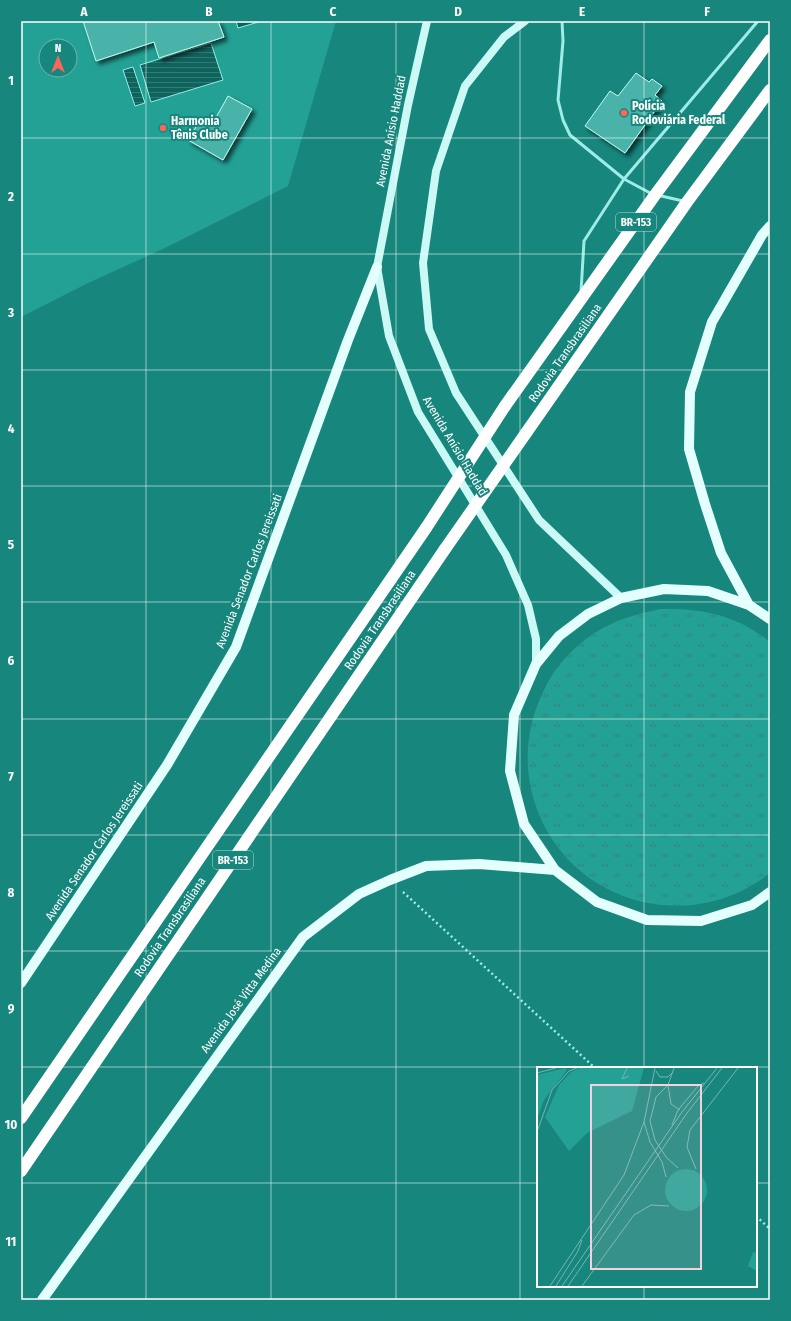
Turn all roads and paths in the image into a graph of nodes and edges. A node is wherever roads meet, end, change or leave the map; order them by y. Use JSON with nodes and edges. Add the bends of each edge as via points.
{"nodes":[{"id":1,"x":427,"y":21,"type":"edge"},
{"id":2,"x":525,"y":21,"type":"edge"},
{"id":3,"x":562,"y":21,"type":"edge"},
{"id":4,"x":758,"y":21,"type":"edge"},
{"id":5,"x":770,"y":40,"type":"edge"},
{"id":6,"x":770,"y":90,"type":"edge"},
{"id":7,"x":624,"y":179,"type":"junction"},
{"id":8,"x":655,"y":195,"type":"junction"},
{"id":9,"x":687,"y":202,"type":"junction"},
{"id":10,"x":770,"y":226,"type":"edge"},
{"id":11,"x":377,"y":267,"type":"junction"},
{"id":12,"x":580,"y":300,"type":"junction"},
{"id":13,"x":621,"y":598,"type":"junction"},
{"id":14,"x":749,"y":604,"type":"junction"},
{"id":15,"x":770,"y":619,"type":"edge"},
{"id":16,"x":536,"y":664,"type":"junction"},
{"id":17,"x":554,"y":870,"type":"junction"},
{"id":18,"x":390,"y":880,"type":"junction"},
{"id":19,"x":770,"y":892,"type":"edge"},
{"id":20,"x":21,"y":983,"type":"edge"},
{"id":21,"x":594,"y":1067,"type":"edge"},
{"id":22,"x":21,"y":1118,"type":"edge"},
{"id":23,"x":21,"y":1171,"type":"edge"},
{"id":24,"x":757,"y":1217,"type":"edge"},
{"id":25,"x":770,"y":1229,"type":"edge"},
{"id":26,"x":42,"y":1300,"type":"edge"}],
"edges":[{"from":1,"to":11,"type":"main road","name":"Avenida Anísio Haddad"},
{"from":2,"to":13,"type":"main road","via":[[504,37],[465,86],[436,171],[423,263],[429,329],[456,393],[539,520]]},
{"from":3,"to":7,"type":"lane","via":[[563,41],[558,100],[563,120],[570,135]]},
{"from":4,"to":7,"type":"lane"},
{"from":5,"to":8,"type":"highway","name":"Rodovia Transbrasiliana","number":"BR-153"},
{"from":6,"to":9,"type":"highway","name":"Rodovia Transbrasiliana","number":"BR-153"},
{"from":7,"to":8,"type":"lane"},
{"from":7,"to":12,"type":"lane","via":[[584,241]]},
{"from":8,"to":9,"type":"lane"},
{"from":8,"to":12,"type":"highway","name":"Rodovia Transbrasiliana","number":"BR-153"},
{"from":9,"to":23,"type":"highway","name":"Rodovia Transbrasiliana","number":"BR-153","bridge":true,"via":[[445,549]]},
{"from":10,"to":14,"type":"main road","via":[[762,235],[712,322],[690,392],[690,449],[705,504],[721,553]]},
{"from":11,"to":16,"type":"main road","name":"Avenida Anísio Haddad","via":[[389,336],[418,412],[506,555],[528,605],[536,639]]},
{"from":11,"to":20,"type":"main road","name":"Avenida Senador Carlos Jereissati","via":[[236,647],[167,765]]},
{"from":12,"to":22,"type":"highway","name":"Rodovia Transbrasiliana","number":"BR-153","bridge":true,"via":[[505,406],[426,528]]},
{"from":13,"to":14,"type":"main road","via":[[664,589],[708,591]]},
{"from":13,"to":16,"type":"main road","via":[[588,614],[560,636]]},
{"from":14,"to":15,"type":"main road"},
{"from":16,"to":17,"type":"main road","via":[[514,715],[510,770],[524,824]]},
{"from":17,"to":18,"type":"main road","name":"Avenida José Vitta Medina","via":[[479,864],[426,866]]},
{"from":17,"to":19,"type":"main road","via":[[597,902],[647,920],[701,921],[752,905]]},
{"from":18,"to":21,"type":"path"},
{"from":18,"to":26,"type":"main road","name":"Avenida José Vitta Medina","via":[[359,894],[303,937]]},
{"from":24,"to":25,"type":"path"}]}
